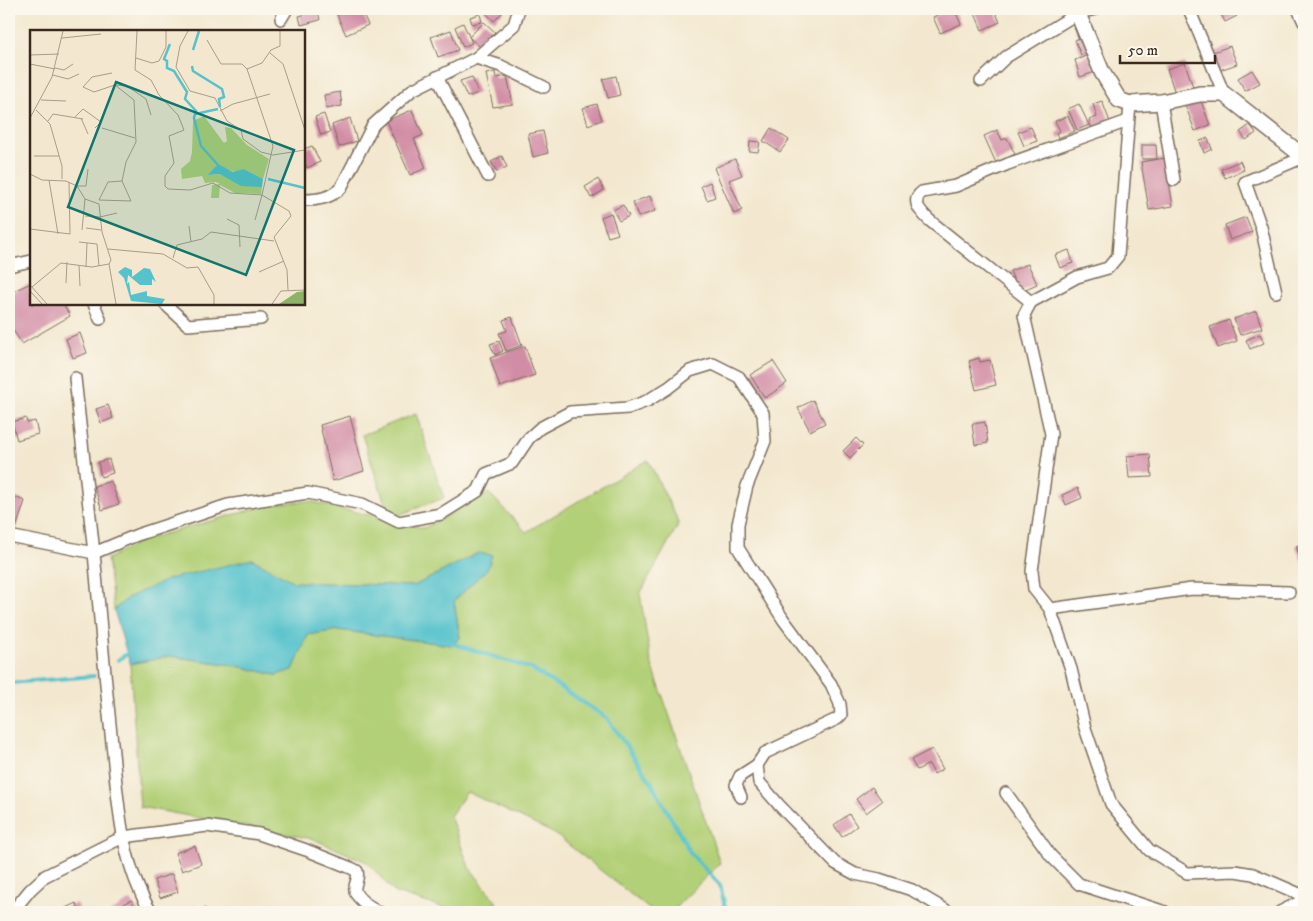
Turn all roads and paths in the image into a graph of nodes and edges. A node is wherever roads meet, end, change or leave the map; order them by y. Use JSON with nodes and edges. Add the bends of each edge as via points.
{"nodes":[{"id":1,"x":519,"y":9,"type":"edge"},
{"id":2,"x":1096,"y":9,"type":"edge"},
{"id":3,"x":1189,"y":9,"type":"edge"},
{"id":4,"x":1298,"y":9,"type":"edge"},
{"id":5,"x":1077,"y":11,"type":"edge"},
{"id":6,"x":1304,"y":22,"type":"edge"},
{"id":7,"x":476,"y":58,"type":"junction"},
{"id":8,"x":437,"y":76,"type":"junction"},
{"id":9,"x":981,"y":80,"type":"dead end"},
{"id":10,"x":544,"y":87,"type":"dead end"},
{"id":11,"x":1224,"y":94,"type":"junction"},
{"id":12,"x":1161,"y":102,"type":"junction"},
{"id":13,"x":1130,"y":104,"type":"junction"},
{"id":14,"x":1128,"y":121,"type":"junction"},
{"id":15,"x":1304,"y":156,"type":"edge"},
{"id":16,"x":488,"y":176,"type":"dead end"},
{"id":17,"x":1174,"y":180,"type":"dead end"},
{"id":18,"x":305,"y":200,"type":"edge"},
{"id":19,"x":30,"y":261,"type":"edge"},
{"id":20,"x":9,"y":266,"type":"edge"},
{"id":21,"x":1276,"y":292,"type":"dead end"},
{"id":22,"x":1031,"y":302,"type":"junction"},
{"id":23,"x":94,"y":305,"type":"edge"},
{"id":24,"x":166,"y":305,"type":"edge"},
{"id":25,"x":100,"y":319,"type":"dead end"},
{"id":26,"x":261,"y":319,"type":"dead end"},
{"id":27,"x":75,"y":378,"type":"dead end"},
{"id":28,"x":9,"y":536,"type":"edge"},
{"id":29,"x":94,"y":553,"type":"junction"},
{"id":30,"x":1289,"y":592,"type":"dead end"},
{"id":31,"x":1050,"y":609,"type":"junction"},
{"id":32,"x":757,"y":765,"type":"junction"},
{"id":33,"x":1006,"y":793,"type":"dead end"},
{"id":34,"x":742,"y":797,"type":"dead end"},
{"id":35,"x":123,"y":838,"type":"junction"},
{"id":36,"x":1304,"y":896,"type":"edge"},
{"id":37,"x":1304,"y":900,"type":"edge"},
{"id":38,"x":12,"y":912,"type":"edge"},
{"id":39,"x":152,"y":912,"type":"edge"},
{"id":40,"x":379,"y":912,"type":"edge"},
{"id":41,"x":949,"y":912,"type":"edge"},
{"id":42,"x":1165,"y":912,"type":"edge"},
{"id":43,"x":1280,"y":912,"type":"edge"}],
"edges":[{"from":1,"to":7,"type":"street","via":[[514,25]]},
{"from":2,"to":5,"type":"street"},
{"from":3,"to":11,"type":"street"},
{"from":4,"to":6,"type":"street"},
{"from":5,"to":9,"type":"street","via":[[1006,57]]},
{"from":5,"to":13,"type":"street","via":[[1102,72],[1119,100]]},
{"from":7,"to":8,"type":"street"},
{"from":7,"to":10,"type":"street"},
{"from":8,"to":16,"type":"street"},
{"from":8,"to":18,"type":"street","via":[[412,90],[373,125],[335,194]]},
{"from":11,"to":12,"type":"street","via":[[1200,94]]},
{"from":11,"to":15,"type":"street"},
{"from":12,"to":13,"type":"street"},
{"from":12,"to":17,"type":"street"},
{"from":13,"to":14,"type":"street"},
{"from":14,"to":22,"type":"street","via":[[1118,256],[1108,268],[1077,277]]},
{"from":14,"to":22,"type":"street","via":[[956,186],[919,194],[918,208],[929,220]]},
{"from":15,"to":21,"type":"street","via":[[1245,182],[1261,227]]},
{"from":19,"to":20,"type":"street"},
{"from":22,"to":31,"type":"street","via":[[1024,316],[1051,434],[1032,572],[1034,589]]},
{"from":23,"to":25,"type":"street"},
{"from":24,"to":26,"type":"street","via":[[188,325]]},
{"from":27,"to":29,"type":"street"},
{"from":28,"to":29,"type":"street"},
{"from":29,"to":32,"type":"street","via":[[228,505],[308,492],[362,504],[399,522],[441,514],[478,490],[486,474],[512,463],[540,428],[570,412],[628,408],[647,401],[690,371],[713,364],[739,377],[762,412],[765,441],[745,496],[738,524],[738,548],[783,619],[831,684],[840,704],[841,715],[837,719],[765,753]]},
{"from":29,"to":35,"type":"street"},
{"from":30,"to":31,"type":"street","via":[[1192,588]]},
{"from":31,"to":36,"type":"street","via":[[1072,669],[1085,728],[1111,804],[1149,850],[1187,873],[1235,870],[1254,874]]},
{"from":32,"to":34,"type":"street","via":[[740,776],[736,785]]},
{"from":32,"to":41,"type":"street","via":[[759,782],[835,863],[855,874],[912,890]]},
{"from":33,"to":42,"type":"street","via":[[1051,856],[1079,884]]},
{"from":35,"to":38,"type":"street","via":[[45,876]]},
{"from":35,"to":39,"type":"street","via":[[135,881]]},
{"from":35,"to":40,"type":"street","via":[[207,826],[259,834],[357,871],[355,891],[366,904]]},
{"from":37,"to":43,"type":"street"}]}
